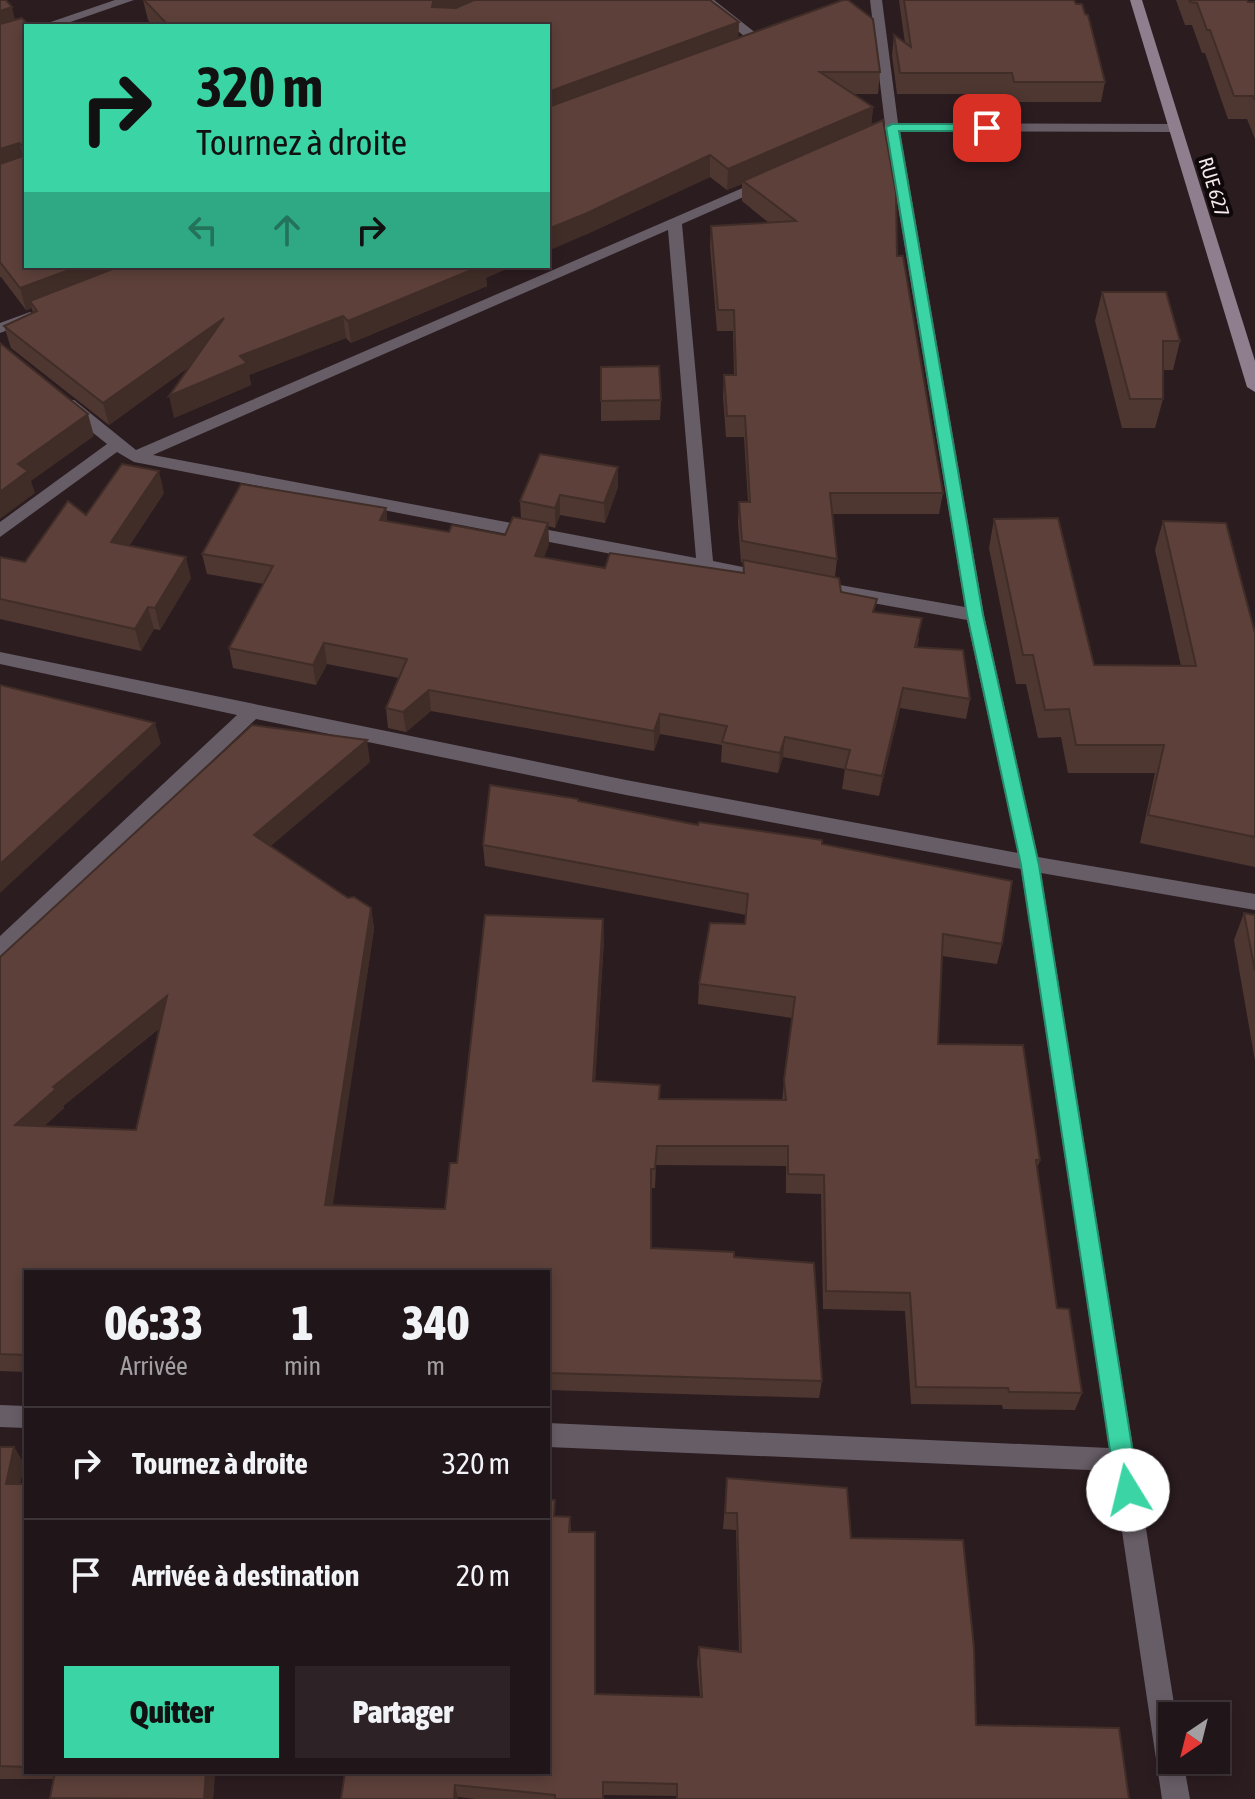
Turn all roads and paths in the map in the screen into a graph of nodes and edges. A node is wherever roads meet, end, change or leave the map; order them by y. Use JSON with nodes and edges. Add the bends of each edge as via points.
{"nodes":[{"id":1,"x":128,"y":0,"type":"edge"},
{"id":2,"x":706,"y":0,"type":"edge"},
{"id":3,"x":1136,"y":0,"type":"edge"},
{"id":4,"x":870,"y":2,"type":"edge"},
{"id":5,"x":52,"y":24,"type":"edge"},
{"id":6,"x":774,"y":37,"type":"edge"},
{"id":7,"x":760,"y":42,"type":"junction"},
{"id":8,"x":746,"y":48,"type":"edge"},
{"id":9,"x":892,"y":127,"type":"junction"},
{"id":10,"x":1175,"y":128,"type":"junction"},
{"id":11,"x":863,"y":140,"type":"edge"},
{"id":12,"x":776,"y":178,"type":"edge"},
{"id":13,"x":675,"y":222,"type":"junction"},
{"id":14,"x":41,"y":313,"type":"edge"},
{"id":15,"x":0,"y":328,"type":"edge"},
{"id":16,"x":1255,"y":387,"type":"edge"},
{"id":17,"x":59,"y":396,"type":"edge"},
{"id":18,"x":117,"y":444,"type":"junction"},
{"id":19,"x":134,"y":457,"type":"junction"},
{"id":20,"x":0,"y":531,"type":"edge"},
{"id":21,"x":705,"y":566,"type":"junction"},
{"id":22,"x":975,"y":615,"type":"junction"},
{"id":23,"x":0,"y":658,"type":"edge"},
{"id":24,"x":252,"y":712,"type":"junction"},
{"id":25,"x":1030,"y":865,"type":"junction"},
{"id":26,"x":1255,"y":902,"type":"edge"},
{"id":27,"x":0,"y":949,"type":"edge"},
{"id":28,"x":0,"y":1416,"type":"edge"},
{"id":29,"x":24,"y":1417,"type":"edge"},
{"id":30,"x":550,"y":1435,"type":"edge"},
{"id":31,"x":1123,"y":1460,"type":"junction"},
{"id":32,"x":1176,"y":1799,"type":"edge"}],
"edges":[{"from":1,"to":5,"type":"street"},
{"from":2,"to":7,"type":"street"},
{"from":3,"to":10,"type":"street","name":"RUE 627"},
{"from":4,"to":9,"type":"street"},
{"from":6,"to":7,"type":"street"},
{"from":7,"to":8,"type":"street"},
{"from":9,"to":10,"type":"street"},
{"from":9,"to":11,"type":"street"},
{"from":9,"to":22,"type":"street"},
{"from":10,"to":16,"type":"street","name":"RUE 627"},
{"from":12,"to":13,"type":"street"},
{"from":13,"to":19,"type":"street"},
{"from":13,"to":21,"type":"street"},
{"from":14,"to":15,"type":"street"},
{"from":17,"to":18,"type":"street"},
{"from":18,"to":19,"type":"street"},
{"from":18,"to":20,"type":"street"},
{"from":19,"to":21,"type":"street"},
{"from":21,"to":22,"type":"street"},
{"from":22,"to":25,"type":"street"},
{"from":23,"to":24,"type":"street"},
{"from":24,"to":25,"type":"street"},
{"from":24,"to":27,"type":"street"},
{"from":25,"to":26,"type":"street"},
{"from":25,"to":31,"type":"street"},
{"from":28,"to":29,"type":"street"},
{"from":30,"to":31,"type":"street"},
{"from":31,"to":32,"type":"street"}]}
